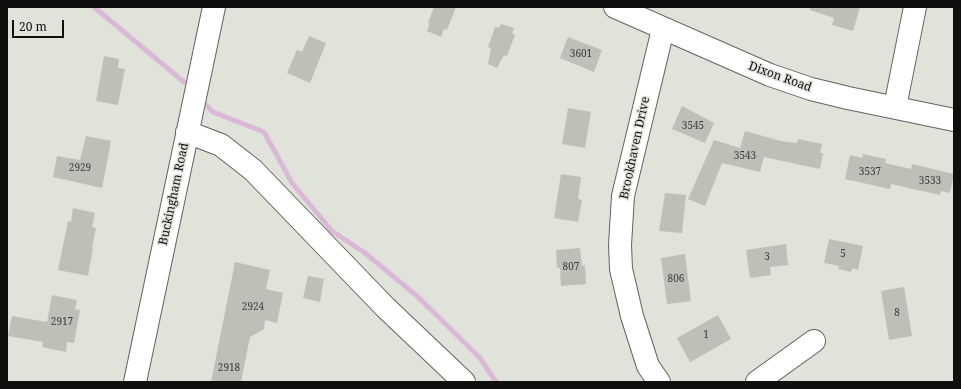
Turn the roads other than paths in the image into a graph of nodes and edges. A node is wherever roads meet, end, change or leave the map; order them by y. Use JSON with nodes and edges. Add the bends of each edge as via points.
{"nodes":[{"id":1,"x":214,"y":7,"type":"edge"},
{"id":2,"x":615,"y":7,"type":"edge"},
{"id":3,"x":915,"y":7,"type":"edge"},
{"id":4,"x":663,"y":29,"type":"junction"},
{"id":5,"x":895,"y":107,"type":"junction"},
{"id":6,"x":954,"y":120,"type":"edge"},
{"id":7,"x":187,"y":132,"type":"junction"},
{"id":8,"x":814,"y":341,"type":"dead end"},
{"id":9,"x":135,"y":382,"type":"edge"},
{"id":10,"x":464,"y":382,"type":"edge"},
{"id":11,"x":659,"y":382,"type":"edge"},
{"id":12,"x":757,"y":382,"type":"edge"}],
"edges":[{"from":1,"to":7,"type":"street","name":"Buckingham Road"},
{"from":2,"to":4,"type":"street","name":"Dixon Road"},
{"from":3,"to":5,"type":"street"},
{"from":4,"to":5,"type":"street","name":"Dixon Road","via":[[770,75],[811,88]]},
{"from":4,"to":11,"type":"street","name":"Brookhaven Drive","via":[[623,196],[620,244],[621,269],[632,316],[648,366]]},
{"from":5,"to":6,"type":"street","name":"Dixon Road"},
{"from":7,"to":9,"type":"street","name":"Buckingham Road"},
{"from":7,"to":10,"type":"street","via":[[221,144],[253,170],[385,308]]},
{"from":8,"to":12,"type":"street"}]}
